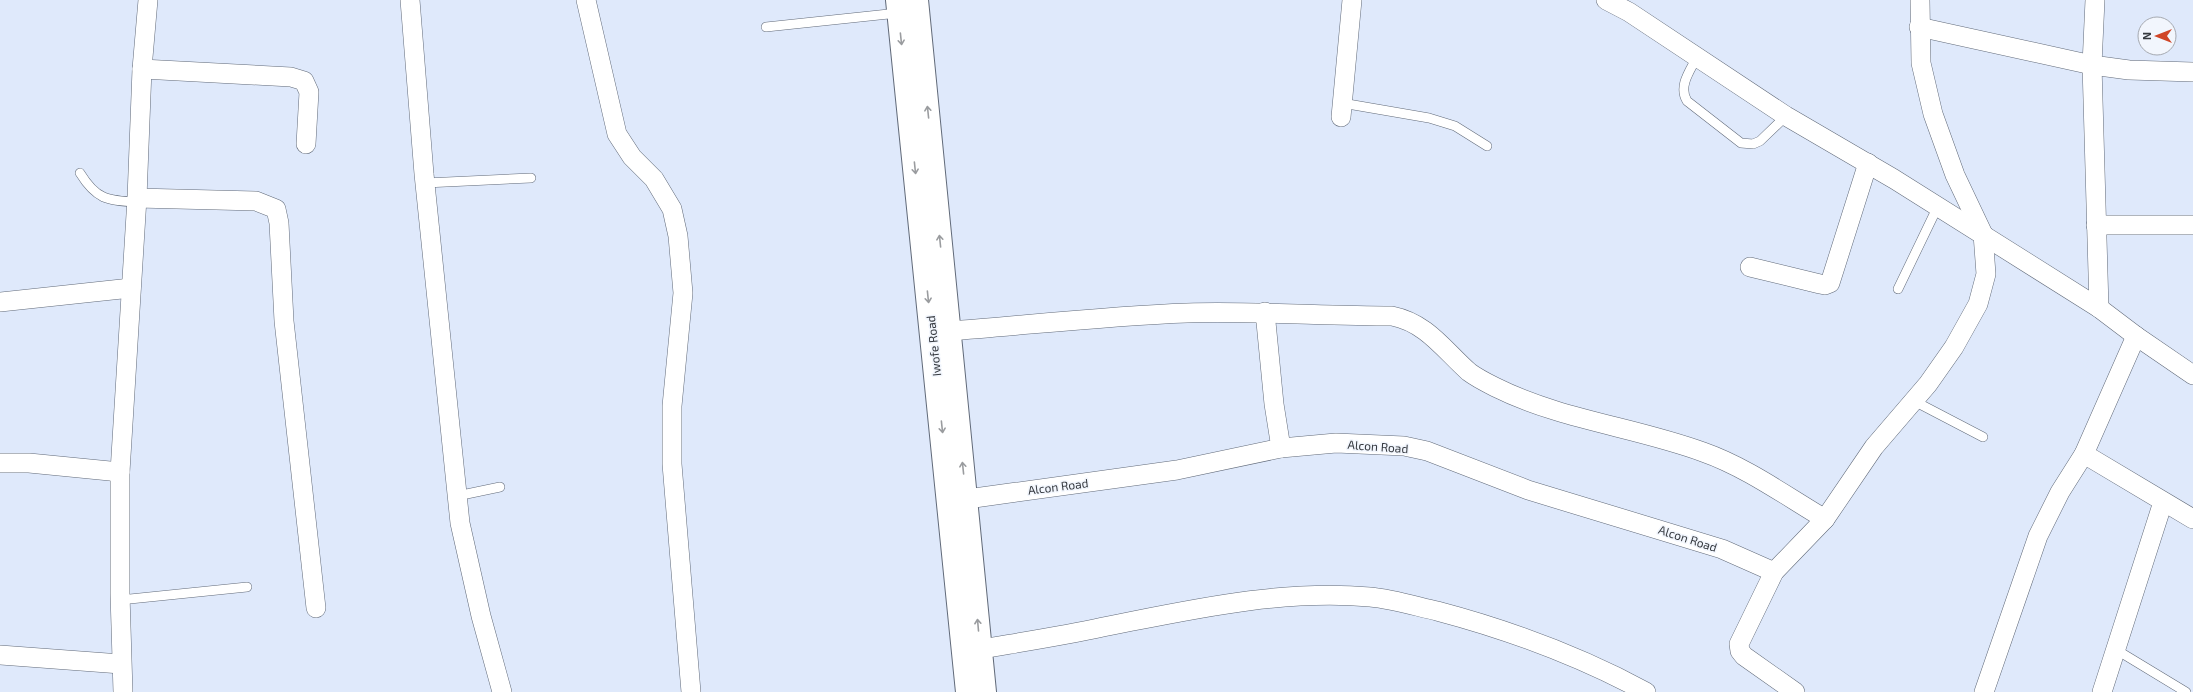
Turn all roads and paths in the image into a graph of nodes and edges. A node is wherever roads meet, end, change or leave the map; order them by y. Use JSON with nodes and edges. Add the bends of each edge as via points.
{"nodes":[{"id":1,"x":148,"y":0,"type":"edge"},
{"id":2,"x":410,"y":0,"type":"edge"},
{"id":3,"x":586,"y":0,"type":"edge"},
{"id":4,"x":917,"y":0,"type":"edge"},
{"id":5,"x":1352,"y":0,"type":"edge"},
{"id":6,"x":1606,"y":0,"type":"edge"},
{"id":7,"x":1920,"y":0,"type":"edge"},
{"id":8,"x":2095,"y":0,"type":"edge"},
{"id":9,"x":898,"y":6,"type":"edge"},
{"id":10,"x":1629,"y":6,"type":"edge"},
{"id":11,"x":766,"y":27,"type":"dead end"},
{"id":12,"x":1919,"y":27,"type":"junction"},
{"id":13,"x":1697,"y":57,"type":"junction"},
{"id":14,"x":2092,"y":65,"type":"junction"},
{"id":15,"x":142,"y":69,"type":"junction"},
{"id":16,"x":2193,"y":72,"type":"edge"},
{"id":17,"x":1341,"y":110,"type":"joint"},
{"id":18,"x":1786,"y":116,"type":"junction"},
{"id":19,"x":306,"y":144,"type":"dead end"},
{"id":20,"x":1487,"y":146,"type":"dead end"},
{"id":21,"x":1868,"y":163,"type":"junction"},
{"id":22,"x":80,"y":173,"type":"dead end"},
{"id":23,"x":531,"y":178,"type":"dead end"},
{"id":24,"x":425,"y":183,"type":"junction"},
{"id":25,"x":137,"y":200,"type":"junction"},
{"id":26,"x":1938,"y":206,"type":"junction"},
{"id":27,"x":2096,"y":225,"type":"junction"},
{"id":28,"x":2193,"y":225,"type":"edge"},
{"id":29,"x":1982,"y":234,"type":"junction"},
{"id":30,"x":1750,"y":267,"type":"dead end"},
{"id":31,"x":131,"y":288,"type":"junction"},
{"id":32,"x":1898,"y":289,"type":"dead end"},
{"id":33,"x":0,"y":302,"type":"edge"},
{"id":34,"x":2098,"y":308,"type":"junction"},
{"id":35,"x":1265,"y":312,"type":"junction"},
{"id":36,"x":949,"y":331,"type":"junction"},
{"id":37,"x":2136,"y":336,"type":"junction"},
{"id":38,"x":2193,"y":375,"type":"edge"},
{"id":39,"x":1914,"y":401,"type":"junction"},
{"id":40,"x":1983,"y":437,"type":"dead end"},
{"id":41,"x":1281,"y":448,"type":"junction"},
{"id":42,"x":2084,"y":454,"type":"junction"},
{"id":43,"x":0,"y":463,"type":"edge"},
{"id":44,"x":120,"y":472,"type":"junction"},
{"id":45,"x":500,"y":487,"type":"dead end"},
{"id":46,"x":457,"y":496,"type":"junction"},
{"id":47,"x":967,"y":500,"type":"junction"},
{"id":48,"x":2163,"y":502,"type":"junction"},
{"id":49,"x":1825,"y":519,"type":"junction"},
{"id":50,"x":2193,"y":519,"type":"edge"},
{"id":51,"x":1774,"y":572,"type":"junction"},
{"id":52,"x":247,"y":587,"type":"dead end"},
{"id":53,"x":120,"y":600,"type":"junction"},
{"id":54,"x":316,"y":608,"type":"dead end"},
{"id":55,"x":981,"y":649,"type":"junction"},
{"id":56,"x":2115,"y":649,"type":"junction"},
{"id":57,"x":0,"y":655,"type":"edge"},
{"id":58,"x":121,"y":664,"type":"junction"},
{"id":59,"x":123,"y":692,"type":"edge"},
{"id":60,"x":502,"y":692,"type":"edge"},
{"id":61,"x":691,"y":692,"type":"edge"},
{"id":62,"x":967,"y":692,"type":"edge"},
{"id":63,"x":986,"y":692,"type":"edge"},
{"id":64,"x":1646,"y":692,"type":"edge"},
{"id":65,"x":1795,"y":692,"type":"edge"},
{"id":66,"x":1984,"y":692,"type":"edge"},
{"id":67,"x":2102,"y":692,"type":"edge"},
{"id":68,"x":2186,"y":692,"type":"edge"}],
"edges":[{"from":1,"to":15,"type":"street"},
{"from":2,"to":24,"type":"street"},
{"from":3,"to":61,"type":"street","via":[[617,134],[632,157],[654,179],[672,209],[678,236],[682,293],[672,406],[672,464]]},
{"from":36,"to":4,"type":"street","name":"Iwofe Road","one_way":true},
{"from":5,"to":17,"type":"street"},
{"from":6,"to":10,"type":"street"},
{"from":7,"to":12,"type":"street"},
{"from":8,"to":14,"type":"street"},
{"from":9,"to":11,"type":"lane"},
{"from":9,"to":62,"type":"street","name":"Iwofe Road","one_way":true},
{"from":10,"to":13,"type":"street"},
{"from":12,"to":14,"type":"street"},
{"from":12,"to":29,"type":"street","via":[[1921,63],[1933,114],[1955,175]]},
{"from":13,"to":18,"type":"street"},
{"from":13,"to":18,"type":"lane","via":[[1683,86],[1687,101],[1741,143],[1753,144],[1760,141]]},
{"from":14,"to":16,"type":"street","via":[[2129,70]]},
{"from":14,"to":27,"type":"street"},
{"from":15,"to":19,"type":"street","via":[[291,77],[304,81],[309,92]]},
{"from":15,"to":25,"type":"street"},
{"from":17,"to":20,"type":"lane","via":[[1429,118],[1455,126]]},
{"from":18,"to":21,"type":"street"},
{"from":21,"to":26,"type":"street"},
{"from":21,"to":30,"type":"street","via":[[1830,283],[1825,285]]},
{"from":22,"to":25,"type":"lane","via":[[94,192],[104,199]]},
{"from":23,"to":24,"type":"lane"},
{"from":24,"to":46,"type":"street"},
{"from":25,"to":31,"type":"street"},
{"from":25,"to":54,"type":"street","via":[[256,201],[276,209],[289,376]]},
{"from":26,"to":29,"type":"street"},
{"from":26,"to":32,"type":"lane"},
{"from":27,"to":28,"type":"street"},
{"from":27,"to":34,"type":"street"},
{"from":29,"to":34,"type":"street"},
{"from":29,"to":39,"type":"street","via":[[1986,274],[1978,304],[1954,347]]},
{"from":31,"to":33,"type":"street"},
{"from":31,"to":44,"type":"street"},
{"from":34,"to":37,"type":"street"},
{"from":35,"to":36,"type":"street","via":[[1111,317]]},
{"from":35,"to":41,"type":"street"},
{"from":35,"to":49,"type":"street","via":[[1392,316],[1407,319],[1423,328],[1471,373],[1496,388],[1592,422],[1704,452],[1730,464]]},
{"from":47,"to":36,"type":"street","name":"Iwofe Road","one_way":true},
{"from":37,"to":38,"type":"street"},
{"from":37,"to":42,"type":"street"},
{"from":39,"to":40,"type":"lane"},
{"from":39,"to":49,"type":"street","via":[[1874,447]]},
{"from":41,"to":47,"type":"street","name":"Alcon Road","via":[[1177,470]]},
{"from":41,"to":51,"type":"street","name":"Alcon Road","via":[[1336,443],[1404,446],[1427,451],[1528,490],[1722,549]]},
{"from":42,"to":48,"type":"street"},
{"from":42,"to":66,"type":"street","via":[[2060,492],[2038,536]]},
{"from":43,"to":44,"type":"street","via":[[29,463]]},
{"from":44,"to":53,"type":"street"},
{"from":45,"to":46,"type":"lane"},
{"from":46,"to":60,"type":"street","via":[[460,523],[481,616]]},
{"from":55,"to":47,"type":"street","name":"Iwofe Road","one_way":true},
{"from":48,"to":50,"type":"street"},
{"from":48,"to":56,"type":"street"},
{"from":49,"to":51,"type":"street"},
{"from":51,"to":65,"type":"street","via":[[1739,644],[1740,651]]},
{"from":52,"to":53,"type":"lane"},
{"from":53,"to":58,"type":"street"},
{"from":55,"to":63,"type":"street","name":"Iwofe Road"},
{"from":55,"to":64,"type":"street","via":[[1226,604],[1272,598],[1370,597],[1460,617],[1512,634],[1583,661]]},
{"from":56,"to":67,"type":"street"},
{"from":56,"to":68,"type":"lane"},
{"from":57,"to":58,"type":"street"},
{"from":58,"to":59,"type":"street"}]}
